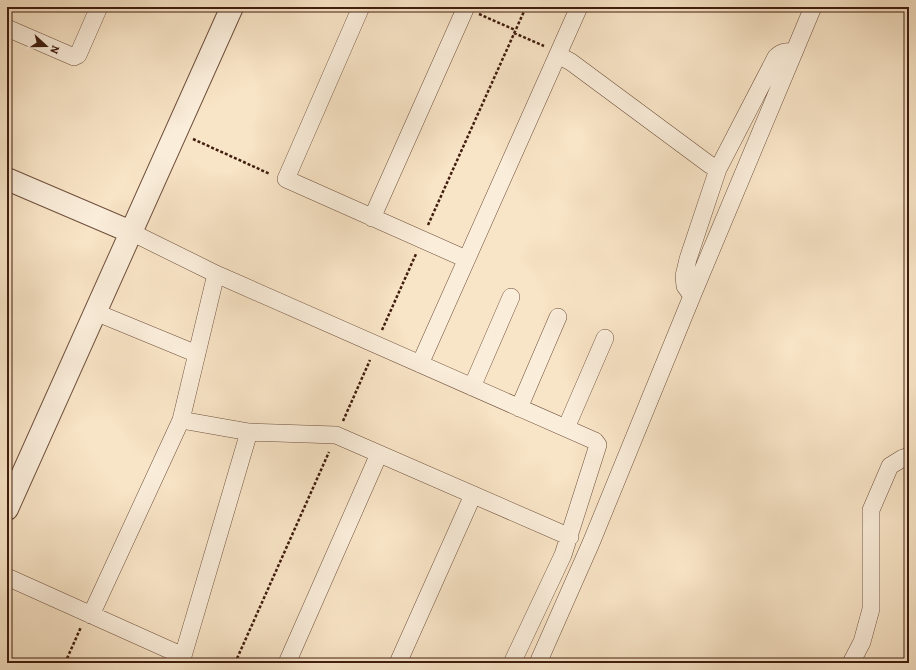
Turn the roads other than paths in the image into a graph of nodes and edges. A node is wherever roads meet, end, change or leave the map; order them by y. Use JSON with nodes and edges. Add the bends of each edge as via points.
{"nodes":[{"id":1,"x":99,"y":7,"type":"edge"},
{"id":2,"x":232,"y":7,"type":"edge"},
{"id":3,"x":361,"y":7,"type":"edge"},
{"id":4,"x":579,"y":7,"type":"edge"},
{"id":5,"x":813,"y":7,"type":"edge"},
{"id":6,"x":466,"y":8,"type":"edge"},
{"id":7,"x":7,"y":28,"type":"edge"},
{"id":8,"x":794,"y":53,"type":"junction"},
{"id":9,"x":558,"y":55,"type":"junction"},
{"id":10,"x":718,"y":169,"type":"junction"},
{"id":11,"x":7,"y":180,"type":"edge"},
{"id":12,"x":372,"y":218,"type":"junction"},
{"id":13,"x":131,"y":232,"type":"junction"},
{"id":14,"x":466,"y":259,"type":"junction"},
{"id":15,"x":216,"y":274,"type":"junction"},
{"id":16,"x":692,"y":296,"type":"junction"},
{"id":17,"x":511,"y":297,"type":"dead end"},
{"id":18,"x":95,"y":312,"type":"junction"},
{"id":19,"x":558,"y":317,"type":"dead end"},
{"id":20,"x":605,"y":338,"type":"dead end"},
{"id":21,"x":197,"y":354,"type":"junction"},
{"id":22,"x":420,"y":364,"type":"junction"},
{"id":23,"x":472,"y":387,"type":"junction"},
{"id":24,"x":519,"y":408,"type":"junction"},
{"id":25,"x":181,"y":420,"type":"junction"},
{"id":26,"x":566,"y":428,"type":"junction"},
{"id":27,"x":249,"y":432,"type":"junction"},
{"id":28,"x":379,"y":454,"type":"junction"},
{"id":29,"x":909,"y":456,"type":"edge"},
{"id":30,"x":473,"y":495,"type":"junction"},
{"id":31,"x":7,"y":509,"type":"edge"},
{"id":32,"x":570,"y":537,"type":"junction"},
{"id":33,"x":7,"y":577,"type":"edge"},
{"id":34,"x":86,"y":621,"type":"junction"},
{"id":35,"x":287,"y":663,"type":"edge"},
{"id":36,"x":398,"y":663,"type":"edge"},
{"id":37,"x":512,"y":663,"type":"edge"},
{"id":38,"x":538,"y":663,"type":"edge"},
{"id":39,"x":851,"y":663,"type":"edge"}],
"edges":[{"from":1,"to":7,"type":"street","via":[[78,55],[74,57]]},
{"from":2,"to":13,"type":"street"},
{"from":3,"to":12,"type":"street","via":[[286,179]]},
{"from":4,"to":9,"type":"street"},
{"from":5,"to":8,"type":"street"},
{"from":6,"to":12,"type":"street"},
{"from":8,"to":10,"type":"street","via":[[785,51],[776,57]]},
{"from":8,"to":16,"type":"street"},
{"from":9,"to":10,"type":"street"},
{"from":9,"to":14,"type":"street"},
{"from":10,"to":16,"type":"street","via":[[684,276],[685,286]]},
{"from":11,"to":13,"type":"street"},
{"from":12,"to":14,"type":"street"},
{"from":13,"to":15,"type":"street"},
{"from":13,"to":18,"type":"street"},
{"from":14,"to":22,"type":"street"},
{"from":15,"to":21,"type":"street"},
{"from":15,"to":22,"type":"street"},
{"from":16,"to":38,"type":"street","via":[[591,542]]},
{"from":17,"to":23,"type":"street"},
{"from":18,"to":21,"type":"street"},
{"from":18,"to":31,"type":"street"},
{"from":19,"to":24,"type":"street"},
{"from":20,"to":26,"type":"street"},
{"from":21,"to":25,"type":"street"},
{"from":22,"to":23,"type":"street"},
{"from":23,"to":24,"type":"street"},
{"from":24,"to":26,"type":"street"},
{"from":25,"to":27,"type":"street"},
{"from":25,"to":34,"type":"street"},
{"from":26,"to":32,"type":"street","via":[[595,441],[598,445]]},
{"from":27,"to":28,"type":"street","via":[[336,435]]},
{"from":27,"to":34,"type":"street","via":[[183,656]]},
{"from":28,"to":30,"type":"street"},
{"from":28,"to":35,"type":"street"},
{"from":29,"to":39,"type":"street","via":[[890,466],[871,510],[871,610],[862,642]]},
{"from":30,"to":32,"type":"street"},
{"from":30,"to":36,"type":"street"},
{"from":32,"to":37,"type":"street"},
{"from":33,"to":34,"type":"street"}]}
